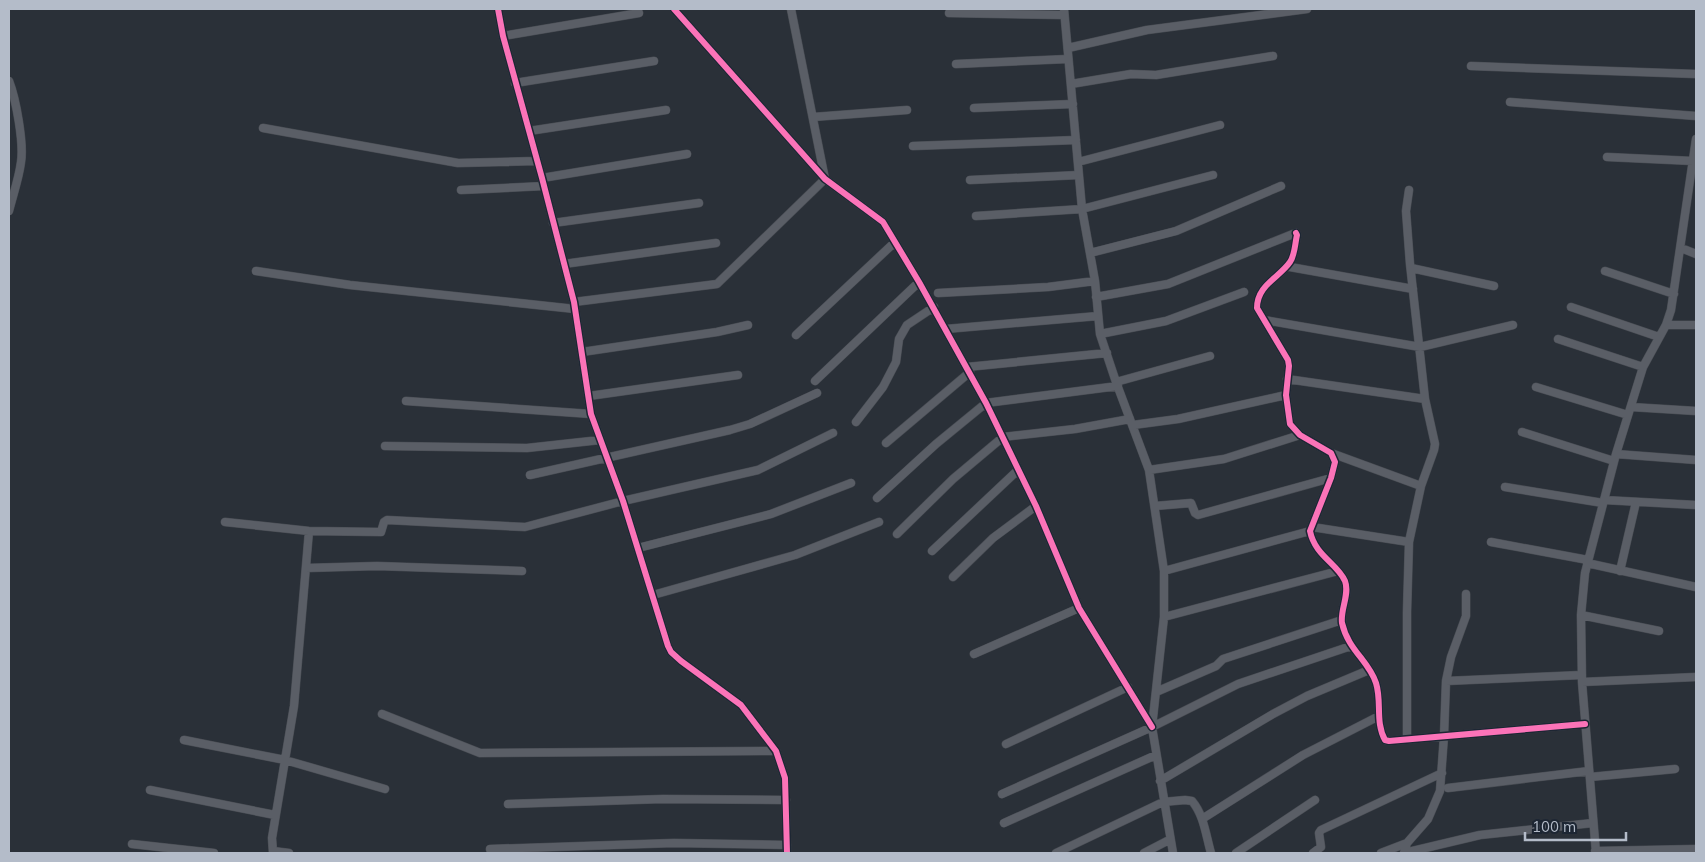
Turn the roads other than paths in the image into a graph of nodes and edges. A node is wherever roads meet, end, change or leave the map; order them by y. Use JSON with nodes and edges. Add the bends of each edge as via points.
{"nodes":[{"id":1,"x":498,"y":9,"type":"edge"},
{"id":2,"x":674,"y":9,"type":"edge"},
{"id":3,"x":791,"y":9,"type":"edge"},
{"id":4,"x":1307,"y":9,"type":"edge"},
{"id":5,"x":639,"y":12,"type":"dead end"},
{"id":6,"x":1064,"y":12,"type":"edge"},
{"id":7,"x":949,"y":13,"type":"dead end"},
{"id":8,"x":503,"y":36,"type":"junction"},
{"id":9,"x":1068,"y":48,"type":"junction"},
{"id":10,"x":1273,"y":56,"type":"dead end"},
{"id":11,"x":1068,"y":59,"type":"junction"},
{"id":12,"x":654,"y":62,"type":"dead end"},
{"id":13,"x":956,"y":64,"type":"dead end"},
{"id":14,"x":1471,"y":66,"type":"dead end"},
{"id":15,"x":1696,"y":74,"type":"edge"},
{"id":16,"x":9,"y":82,"type":"edge"},
{"id":17,"x":515,"y":83,"type":"junction"},
{"id":18,"x":1071,"y":84,"type":"junction"},
{"id":19,"x":1510,"y":102,"type":"dead end"},
{"id":20,"x":1073,"y":104,"type":"junction"},
{"id":21,"x":974,"y":108,"type":"dead end"},
{"id":22,"x":666,"y":110,"type":"dead end"},
{"id":23,"x":907,"y":110,"type":"dead end"},
{"id":24,"x":1696,"y":116,"type":"edge"},
{"id":25,"x":813,"y":118,"type":"junction"},
{"id":26,"x":1220,"y":125,"type":"dead end"},
{"id":27,"x":263,"y":128,"type":"dead end"},
{"id":28,"x":9,"y":129,"type":"edge"},
{"id":29,"x":19,"y":129,"type":"junction"},
{"id":30,"x":529,"y":130,"type":"junction"},
{"id":31,"x":1696,"y":139,"type":"edge"},
{"id":32,"x":1076,"y":140,"type":"junction"},
{"id":33,"x":913,"y":146,"type":"dead end"},
{"id":34,"x":687,"y":154,"type":"dead end"},
{"id":35,"x":1607,"y":157,"type":"dead end"},
{"id":36,"x":537,"y":161,"type":"junction"},
{"id":37,"x":1693,"y":161,"type":"junction"},
{"id":38,"x":1078,"y":162,"type":"junction"},
{"id":39,"x":1079,"y":175,"type":"junction"},
{"id":40,"x":1212,"y":175,"type":"dead end"},
{"id":41,"x":825,"y":180,"type":"junction"},
{"id":42,"x":970,"y":180,"type":"dead end"},
{"id":43,"x":12,"y":182,"type":"edge"},
{"id":44,"x":543,"y":182,"type":"junction"},
{"id":45,"x":1281,"y":186,"type":"dead end"},
{"id":46,"x":461,"y":190,"type":"dead end"},
{"id":47,"x":1409,"y":190,"type":"dead end"},
{"id":48,"x":1693,"y":190,"type":"edge"},
{"id":49,"x":699,"y":203,"type":"dead end"},
{"id":50,"x":1082,"y":209,"type":"junction"},
{"id":51,"x":9,"y":211,"type":"edge"},
{"id":52,"x":976,"y":216,"type":"dead end"},
{"id":53,"x":554,"y":223,"type":"junction"},
{"id":54,"x":895,"y":242,"type":"junction"},
{"id":55,"x":716,"y":243,"type":"dead end"},
{"id":56,"x":1681,"y":248,"type":"junction"},
{"id":57,"x":1090,"y":253,"type":"junction"},
{"id":58,"x":1696,"y":254,"type":"edge"},
{"id":59,"x":564,"y":264,"type":"junction"},
{"id":60,"x":1290,"y":267,"type":"dead end"},
{"id":61,"x":1410,"y":268,"type":"junction"},
{"id":62,"x":256,"y":271,"type":"dead end"},
{"id":63,"x":1605,"y":271,"type":"dead end"},
{"id":64,"x":1094,"y":281,"type":"junction"},
{"id":65,"x":920,"y":282,"type":"junction"},
{"id":66,"x":1494,"y":286,"type":"dead end"},
{"id":67,"x":1413,"y":289,"type":"junction"},
{"id":68,"x":1244,"y":292,"type":"dead end"},
{"id":69,"x":938,"y":293,"type":"dead end"},
{"id":70,"x":1674,"y":294,"type":"junction"},
{"id":71,"x":1096,"y":297,"type":"junction"},
{"id":72,"x":574,"y":305,"type":"junction"},
{"id":73,"x":1572,"y":306,"type":"dead end"},
{"id":74,"x":934,"y":308,"type":"junction"},
{"id":75,"x":1098,"y":316,"type":"junction"},
{"id":76,"x":1264,"y":320,"type":"junction"},
{"id":77,"x":748,"y":325,"type":"dead end"},
{"id":78,"x":1513,"y":325,"type":"dead end"},
{"id":79,"x":1666,"y":325,"type":"junction"},
{"id":80,"x":1696,"y":325,"type":"edge"},
{"id":81,"x":946,"y":329,"type":"junction"},
{"id":82,"x":1100,"y":334,"type":"junction"},
{"id":83,"x":796,"y":335,"type":"dead end"},
{"id":84,"x":1659,"y":337,"type":"junction"},
{"id":85,"x":1558,"y":339,"type":"dead end"},
{"id":86,"x":1420,"y":347,"type":"junction"},
{"id":87,"x":582,"y":352,"type":"junction"},
{"id":88,"x":1107,"y":353,"type":"junction"},
{"id":89,"x":1210,"y":356,"type":"dead end"},
{"id":90,"x":1643,"y":367,"type":"junction"},
{"id":91,"x":968,"y":370,"type":"junction"},
{"id":92,"x":738,"y":375,"type":"dead end"},
{"id":93,"x":1287,"y":379,"type":"junction"},
{"id":94,"x":815,"y":381,"type":"dead end"},
{"id":95,"x":1117,"y":384,"type":"junction"},
{"id":96,"x":1536,"y":387,"type":"dead end"},
{"id":97,"x":817,"y":394,"type":"dead end"},
{"id":98,"x":1286,"y":395,"type":"junction"},
{"id":99,"x":589,"y":396,"type":"junction"},
{"id":100,"x":1425,"y":399,"type":"junction"},
{"id":101,"x":406,"y":401,"type":"dead end"},
{"id":102,"x":986,"y":403,"type":"junction"},
{"id":103,"x":1629,"y":411,"type":"junction"},
{"id":104,"x":1696,"y":411,"type":"edge"},
{"id":105,"x":591,"y":414,"type":"junction"},
{"id":106,"x":856,"y":422,"type":"dead end"},
{"id":107,"x":1131,"y":422,"type":"junction"},
{"id":108,"x":1522,"y":432,"type":"dead end"},
{"id":109,"x":832,"y":434,"type":"dead end"},
{"id":110,"x":1300,"y":435,"type":"junction"},
{"id":111,"x":1003,"y":437,"type":"junction"},
{"id":112,"x":600,"y":440,"type":"junction"},
{"id":113,"x":886,"y":443,"type":"dead end"},
{"id":114,"x":385,"y":446,"type":"dead end"},
{"id":115,"x":1331,"y":453,"type":"junction"},
{"id":116,"x":608,"y":458,"type":"junction"},
{"id":117,"x":1615,"y":458,"type":"junction"},
{"id":118,"x":1696,"y":460,"type":"edge"},
{"id":119,"x":1018,"y":470,"type":"junction"},
{"id":120,"x":1150,"y":470,"type":"junction"},
{"id":121,"x":530,"y":476,"type":"dead end"},
{"id":122,"x":1331,"y":478,"type":"junction"},
{"id":123,"x":851,"y":483,"type":"dead end"},
{"id":124,"x":1421,"y":486,"type":"junction"},
{"id":125,"x":1505,"y":486,"type":"dead end"},
{"id":126,"x":877,"y":498,"type":"dead end"},
{"id":127,"x":623,"y":501,"type":"junction"},
{"id":128,"x":1604,"y":502,"type":"junction"},
{"id":129,"x":1636,"y":502,"type":"junction"},
{"id":130,"x":1696,"y":505,"type":"edge"},
{"id":131,"x":1036,"y":506,"type":"junction"},
{"id":132,"x":1155,"y":506,"type":"junction"},
{"id":133,"x":225,"y":522,"type":"dead end"},
{"id":134,"x":879,"y":522,"type":"dead end"},
{"id":135,"x":1311,"y":529,"type":"junction"},
{"id":136,"x":309,"y":531,"type":"junction"},
{"id":137,"x":897,"y":534,"type":"dead end"},
{"id":138,"x":1409,"y":542,"type":"junction"},
{"id":139,"x":1491,"y":542,"type":"dead end"},
{"id":140,"x":638,"y":548,"type":"junction"},
{"id":141,"x":932,"y":551,"type":"dead end"},
{"id":142,"x":1588,"y":562,"type":"junction"},
{"id":143,"x":306,"y":568,"type":"junction"},
{"id":144,"x":1620,"y":570,"type":"junction"},
{"id":145,"x":522,"y":571,"type":"dead end"},
{"id":146,"x":1164,"y":571,"type":"junction"},
{"id":147,"x":1338,"y":571,"type":"junction"},
{"id":148,"x":953,"y":577,"type":"dead end"},
{"id":149,"x":1696,"y":587,"type":"edge"},
{"id":150,"x":1466,"y":594,"type":"dead end"},
{"id":151,"x":653,"y":595,"type":"junction"},
{"id":152,"x":1079,"y":608,"type":"junction"},
{"id":153,"x":1581,"y":614,"type":"junction"},
{"id":154,"x":1164,"y":617,"type":"junction"},
{"id":155,"x":1342,"y":620,"type":"junction"},
{"id":156,"x":1659,"y":631,"type":"dead end"},
{"id":157,"x":1350,"y":646,"type":"junction"},
{"id":158,"x":974,"y":654,"type":"dead end"},
{"id":159,"x":1369,"y":670,"type":"junction"},
{"id":160,"x":1696,"y":677,"type":"edge"},
{"id":161,"x":1582,"y":678,"type":"junction"},
{"id":162,"x":1446,"y":681,"type":"junction"},
{"id":163,"x":1128,"y":688,"type":"junction"},
{"id":164,"x":1156,"y":692,"type":"junction"},
{"id":165,"x":382,"y":714,"type":"dead end"},
{"id":166,"x":1379,"y":716,"type":"junction"},
{"id":167,"x":1585,"y":724,"type":"junction"},
{"id":168,"x":1152,"y":727,"type":"junction"},
{"id":169,"x":1444,"y":736,"type":"junction"},
{"id":170,"x":1407,"y":739,"type":"junction"},
{"id":171,"x":184,"y":740,"type":"dead end"},
{"id":172,"x":1006,"y":744,"type":"dead end"},
{"id":173,"x":776,"y":751,"type":"junction"},
{"id":174,"x":1156,"y":755,"type":"junction"},
{"id":175,"x":285,"y":760,"type":"junction"},
{"id":176,"x":1675,"y":769,"type":"dead end"},
{"id":177,"x":1442,"y":773,"type":"junction"},
{"id":178,"x":1589,"y":774,"type":"junction"},
{"id":179,"x":1160,"y":780,"type":"junction"},
{"id":180,"x":1448,"y":788,"type":"dead end"},
{"id":181,"x":384,"y":789,"type":"dead end"},
{"id":182,"x":150,"y":790,"type":"dead end"},
{"id":183,"x":1002,"y":794,"type":"dead end"},
{"id":184,"x":786,"y":800,"type":"junction"},
{"id":185,"x":1315,"y":800,"type":"dead end"},
{"id":186,"x":1163,"y":802,"type":"junction"},
{"id":187,"x":508,"y":804,"type":"dead end"},
{"id":188,"x":275,"y":815,"type":"junction"},
{"id":189,"x":1202,"y":819,"type":"junction"},
{"id":190,"x":1004,"y":823,"type":"dead end"},
{"id":191,"x":1593,"y":823,"type":"junction"},
{"id":192,"x":1169,"y":840,"type":"junction"},
{"id":193,"x":1407,"y":843,"type":"junction"},
{"id":194,"x":132,"y":844,"type":"dead end"},
{"id":195,"x":490,"y":849,"type":"dead end"},
{"id":196,"x":787,"y":849,"type":"edge"},
{"id":197,"x":1696,"y":849,"type":"edge"},
{"id":198,"x":273,"y":852,"type":"edge"},
{"id":199,"x":1596,"y":852,"type":"edge"},
{"id":200,"x":214,"y":853,"type":"edge"},
{"id":201,"x":289,"y":853,"type":"edge"},
{"id":202,"x":1056,"y":853,"type":"edge"},
{"id":203,"x":1144,"y":853,"type":"edge"},
{"id":204,"x":1173,"y":853,"type":"edge"},
{"id":205,"x":1211,"y":853,"type":"edge"},
{"id":206,"x":1236,"y":853,"type":"edge"},
{"id":207,"x":1313,"y":853,"type":"edge"},
{"id":208,"x":1381,"y":853,"type":"edge"},
{"id":209,"x":1404,"y":853,"type":"edge"}],
"edges":[{"from":1,"to":8,"type":"street"},
{"from":2,"to":41,"type":"street"},
{"from":3,"to":25,"type":"street"},
{"from":4,"to":9,"type":"street","via":[[1146,30]]},
{"from":5,"to":8,"type":"street"},
{"from":6,"to":7,"type":"street"},
{"from":6,"to":9,"type":"street"},
{"from":8,"to":17,"type":"street"},
{"from":9,"to":11,"type":"street"},
{"from":10,"to":18,"type":"street","via":[[1156,75],[1131,74]]},
{"from":11,"to":13,"type":"street"},
{"from":11,"to":18,"type":"street"},
{"from":12,"to":17,"type":"street"},
{"from":14,"to":15,"type":"street"},
{"from":16,"to":29,"type":"street"},
{"from":17,"to":30,"type":"street"},
{"from":18,"to":20,"type":"street"},
{"from":19,"to":24,"type":"street"},
{"from":20,"to":21,"type":"street"},
{"from":20,"to":32,"type":"street"},
{"from":22,"to":30,"type":"street"},
{"from":23,"to":25,"type":"street"},
{"from":25,"to":41,"type":"street"},
{"from":26,"to":38,"type":"street"},
{"from":27,"to":36,"type":"street","via":[[458,163]]},
{"from":28,"to":29,"type":"street"},
{"from":29,"to":43,"type":"street","via":[[21,162]]},
{"from":30,"to":36,"type":"street"},
{"from":31,"to":37,"type":"street"},
{"from":32,"to":33,"type":"street"},
{"from":32,"to":38,"type":"street"},
{"from":34,"to":44,"type":"street"},
{"from":35,"to":37,"type":"street"},
{"from":36,"to":44,"type":"street"},
{"from":37,"to":48,"type":"street"},
{"from":38,"to":39,"type":"street"},
{"from":39,"to":42,"type":"street"},
{"from":39,"to":50,"type":"street"},
{"from":40,"to":50,"type":"street"},
{"from":41,"to":54,"type":"street","via":[[883,222]]},
{"from":41,"to":72,"type":"street","via":[[717,284]]},
{"from":43,"to":51,"type":"street"},
{"from":44,"to":46,"type":"street"},
{"from":44,"to":53,"type":"street"},
{"from":45,"to":57,"type":"street","via":[[1176,231]]},
{"from":47,"to":61,"type":"street","via":[[1406,211]]},
{"from":48,"to":56,"type":"street"},
{"from":49,"to":53,"type":"street"},
{"from":50,"to":52,"type":"street"},
{"from":50,"to":57,"type":"street"},
{"from":53,"to":59,"type":"street"},
{"from":54,"to":65,"type":"street"},
{"from":54,"to":83,"type":"street"},
{"from":55,"to":59,"type":"street"},
{"from":56,"to":58,"type":"street"},
{"from":56,"to":70,"type":"street"},
{"from":57,"to":64,"type":"street"},
{"from":59,"to":72,"type":"street"},
{"from":60,"to":67,"type":"street"},
{"from":61,"to":66,"type":"street"},
{"from":61,"to":67,"type":"street"},
{"from":62,"to":72,"type":"street","via":[[350,285]]},
{"from":63,"to":70,"type":"street"},
{"from":64,"to":69,"type":"street"},
{"from":64,"to":71,"type":"street"},
{"from":65,"to":74,"type":"street"},
{"from":65,"to":94,"type":"street"},
{"from":67,"to":86,"type":"street"},
{"from":68,"to":82,"type":"street","via":[[1166,322]]},
{"from":70,"to":79,"type":"street"},
{"from":71,"to":75,"type":"street"},
{"from":71,"to":76,"type":"street","via":[[1168,284],[1294,233],[1297,235],[1292,260],[1257,299],[1257,308]]},
{"from":72,"to":87,"type":"street"},
{"from":73,"to":84,"type":"street"},
{"from":74,"to":81,"type":"street"},
{"from":74,"to":106,"type":"street","via":[[908,325],[899,339],[896,362],[887,379]]},
{"from":75,"to":81,"type":"street"},
{"from":75,"to":82,"type":"street"},
{"from":76,"to":86,"type":"street"},
{"from":76,"to":93,"type":"street","via":[[1288,360]]},
{"from":77,"to":87,"type":"street"},
{"from":78,"to":86,"type":"street"},
{"from":79,"to":80,"type":"street"},
{"from":79,"to":84,"type":"street"},
{"from":81,"to":91,"type":"street"},
{"from":82,"to":88,"type":"street"},
{"from":84,"to":90,"type":"street"},
{"from":85,"to":90,"type":"street"},
{"from":86,"to":100,"type":"street"},
{"from":87,"to":99,"type":"street"},
{"from":88,"to":91,"type":"street"},
{"from":88,"to":95,"type":"street"},
{"from":89,"to":95,"type":"street"},
{"from":90,"to":103,"type":"street"},
{"from":91,"to":102,"type":"street"},
{"from":91,"to":113,"type":"street"},
{"from":92,"to":99,"type":"street"},
{"from":93,"to":98,"type":"street"},
{"from":93,"to":100,"type":"street"},
{"from":95,"to":102,"type":"street"},
{"from":95,"to":107,"type":"street"},
{"from":96,"to":103,"type":"street"},
{"from":97,"to":116,"type":"street","via":[[750,424]]},
{"from":98,"to":107,"type":"street","via":[[1178,420]]},
{"from":98,"to":110,"type":"street","via":[[1290,424]]},
{"from":99,"to":105,"type":"street"},
{"from":100,"to":124,"type":"street","via":[[1435,444]]},
{"from":101,"to":105,"type":"street"},
{"from":102,"to":111,"type":"street"},
{"from":102,"to":126,"type":"street"},
{"from":103,"to":104,"type":"street"},
{"from":103,"to":117,"type":"street"},
{"from":105,"to":112,"type":"street"},
{"from":107,"to":111,"type":"street"},
{"from":107,"to":120,"type":"street"},
{"from":108,"to":117,"type":"street"},
{"from":109,"to":127,"type":"street","via":[[758,470]]},
{"from":110,"to":115,"type":"street"},
{"from":110,"to":120,"type":"street","via":[[1224,459]]},
{"from":111,"to":119,"type":"street"},
{"from":111,"to":137,"type":"street","via":[[953,479]]},
{"from":112,"to":114,"type":"street","via":[[526,448]]},
{"from":112,"to":116,"type":"street"},
{"from":115,"to":122,"type":"street","via":[[1335,462]]},
{"from":115,"to":124,"type":"street"},
{"from":116,"to":121,"type":"street"},
{"from":116,"to":127,"type":"street"},
{"from":117,"to":118,"type":"street"},
{"from":117,"to":128,"type":"street"},
{"from":119,"to":131,"type":"street"},
{"from":119,"to":141,"type":"street"},
{"from":120,"to":132,"type":"street"},
{"from":122,"to":132,"type":"street","via":[[1198,515],[1191,503]]},
{"from":122,"to":135,"type":"street"},
{"from":123,"to":140,"type":"street","via":[[771,514]]},
{"from":124,"to":138,"type":"street"},
{"from":125,"to":128,"type":"street"},
{"from":127,"to":136,"type":"street","via":[[525,527],[387,520],[382,532]]},
{"from":127,"to":140,"type":"street"},
{"from":128,"to":129,"type":"street"},
{"from":128,"to":142,"type":"street"},
{"from":129,"to":130,"type":"street"},
{"from":129,"to":144,"type":"street"},
{"from":131,"to":148,"type":"street","via":[[993,538]]},
{"from":131,"to":152,"type":"street"},
{"from":132,"to":146,"type":"street"},
{"from":133,"to":136,"type":"street"},
{"from":134,"to":151,"type":"street","via":[[795,555]]},
{"from":135,"to":138,"type":"street"},
{"from":135,"to":146,"type":"street"},
{"from":135,"to":147,"type":"street","via":[[1321,554]]},
{"from":136,"to":143,"type":"street"},
{"from":138,"to":170,"type":"street"},
{"from":139,"to":142,"type":"street"},
{"from":140,"to":151,"type":"street"},
{"from":142,"to":144,"type":"street"},
{"from":142,"to":153,"type":"street"},
{"from":143,"to":145,"type":"street","via":[[377,566]]},
{"from":143,"to":175,"type":"street","via":[[294,706]]},
{"from":144,"to":149,"type":"street"},
{"from":146,"to":154,"type":"street"},
{"from":147,"to":154,"type":"street"},
{"from":147,"to":155,"type":"street","via":[[1346,585]]},
{"from":150,"to":162,"type":"street","via":[[1466,616]]},
{"from":151,"to":173,"type":"street","via":[[671,652],[741,705]]},
{"from":152,"to":158,"type":"street"},
{"from":152,"to":163,"type":"street"},
{"from":153,"to":156,"type":"street"},
{"from":153,"to":161,"type":"street"},
{"from":154,"to":164,"type":"street"},
{"from":155,"to":157,"type":"street"},
{"from":155,"to":164,"type":"street","via":[[1223,659],[1216,666]]},
{"from":157,"to":159,"type":"street"},
{"from":157,"to":168,"type":"street","via":[[1238,684]]},
{"from":159,"to":166,"type":"street","via":[[1377,686]]},
{"from":159,"to":179,"type":"street","via":[[1307,696]]},
{"from":160,"to":161,"type":"street"},
{"from":161,"to":162,"type":"street"},
{"from":161,"to":167,"type":"street"},
{"from":162,"to":169,"type":"street"},
{"from":163,"to":168,"type":"street"},
{"from":163,"to":172,"type":"street"},
{"from":164,"to":168,"type":"street"},
{"from":165,"to":173,"type":"street","via":[[480,753]]},
{"from":166,"to":170,"type":"street","via":[[1385,740]]},
{"from":166,"to":189,"type":"street","via":[[1303,754]]},
{"from":167,"to":169,"type":"street"},
{"from":167,"to":178,"type":"street"},
{"from":168,"to":174,"type":"street"},
{"from":168,"to":183,"type":"street"},
{"from":169,"to":170,"type":"street"},
{"from":169,"to":177,"type":"street"},
{"from":171,"to":175,"type":"street"},
{"from":173,"to":184,"type":"street","via":[[785,778]]},
{"from":174,"to":179,"type":"street"},
{"from":174,"to":190,"type":"street"},
{"from":175,"to":181,"type":"street"},
{"from":175,"to":188,"type":"street"},
{"from":176,"to":178,"type":"street"},
{"from":177,"to":193,"type":"street","via":[[1440,792],[1428,819]]},
{"from":177,"to":207,"type":"street","via":[[1321,830],[1321,847]]},
{"from":178,"to":180,"type":"street"},
{"from":178,"to":191,"type":"street"},
{"from":179,"to":186,"type":"street"},
{"from":182,"to":188,"type":"street"},
{"from":184,"to":187,"type":"street","via":[[663,799]]},
{"from":184,"to":196,"type":"street"},
{"from":185,"to":206,"type":"street"},
{"from":186,"to":189,"type":"street","via":[[1192,801]]},
{"from":186,"to":192,"type":"street"},
{"from":186,"to":202,"type":"street"},
{"from":188,"to":198,"type":"street"},
{"from":189,"to":205,"type":"street"},
{"from":191,"to":199,"type":"street"},
{"from":191,"to":209,"type":"street","via":[[1480,835]]},
{"from":192,"to":203,"type":"street"},
{"from":192,"to":204,"type":"street"},
{"from":193,"to":208,"type":"street"},
{"from":193,"to":209,"type":"street"},
{"from":194,"to":200,"type":"street"},
{"from":195,"to":196,"type":"street","via":[[674,843]]},
{"from":197,"to":199,"type":"street"},
{"from":198,"to":201,"type":"street"}]}
